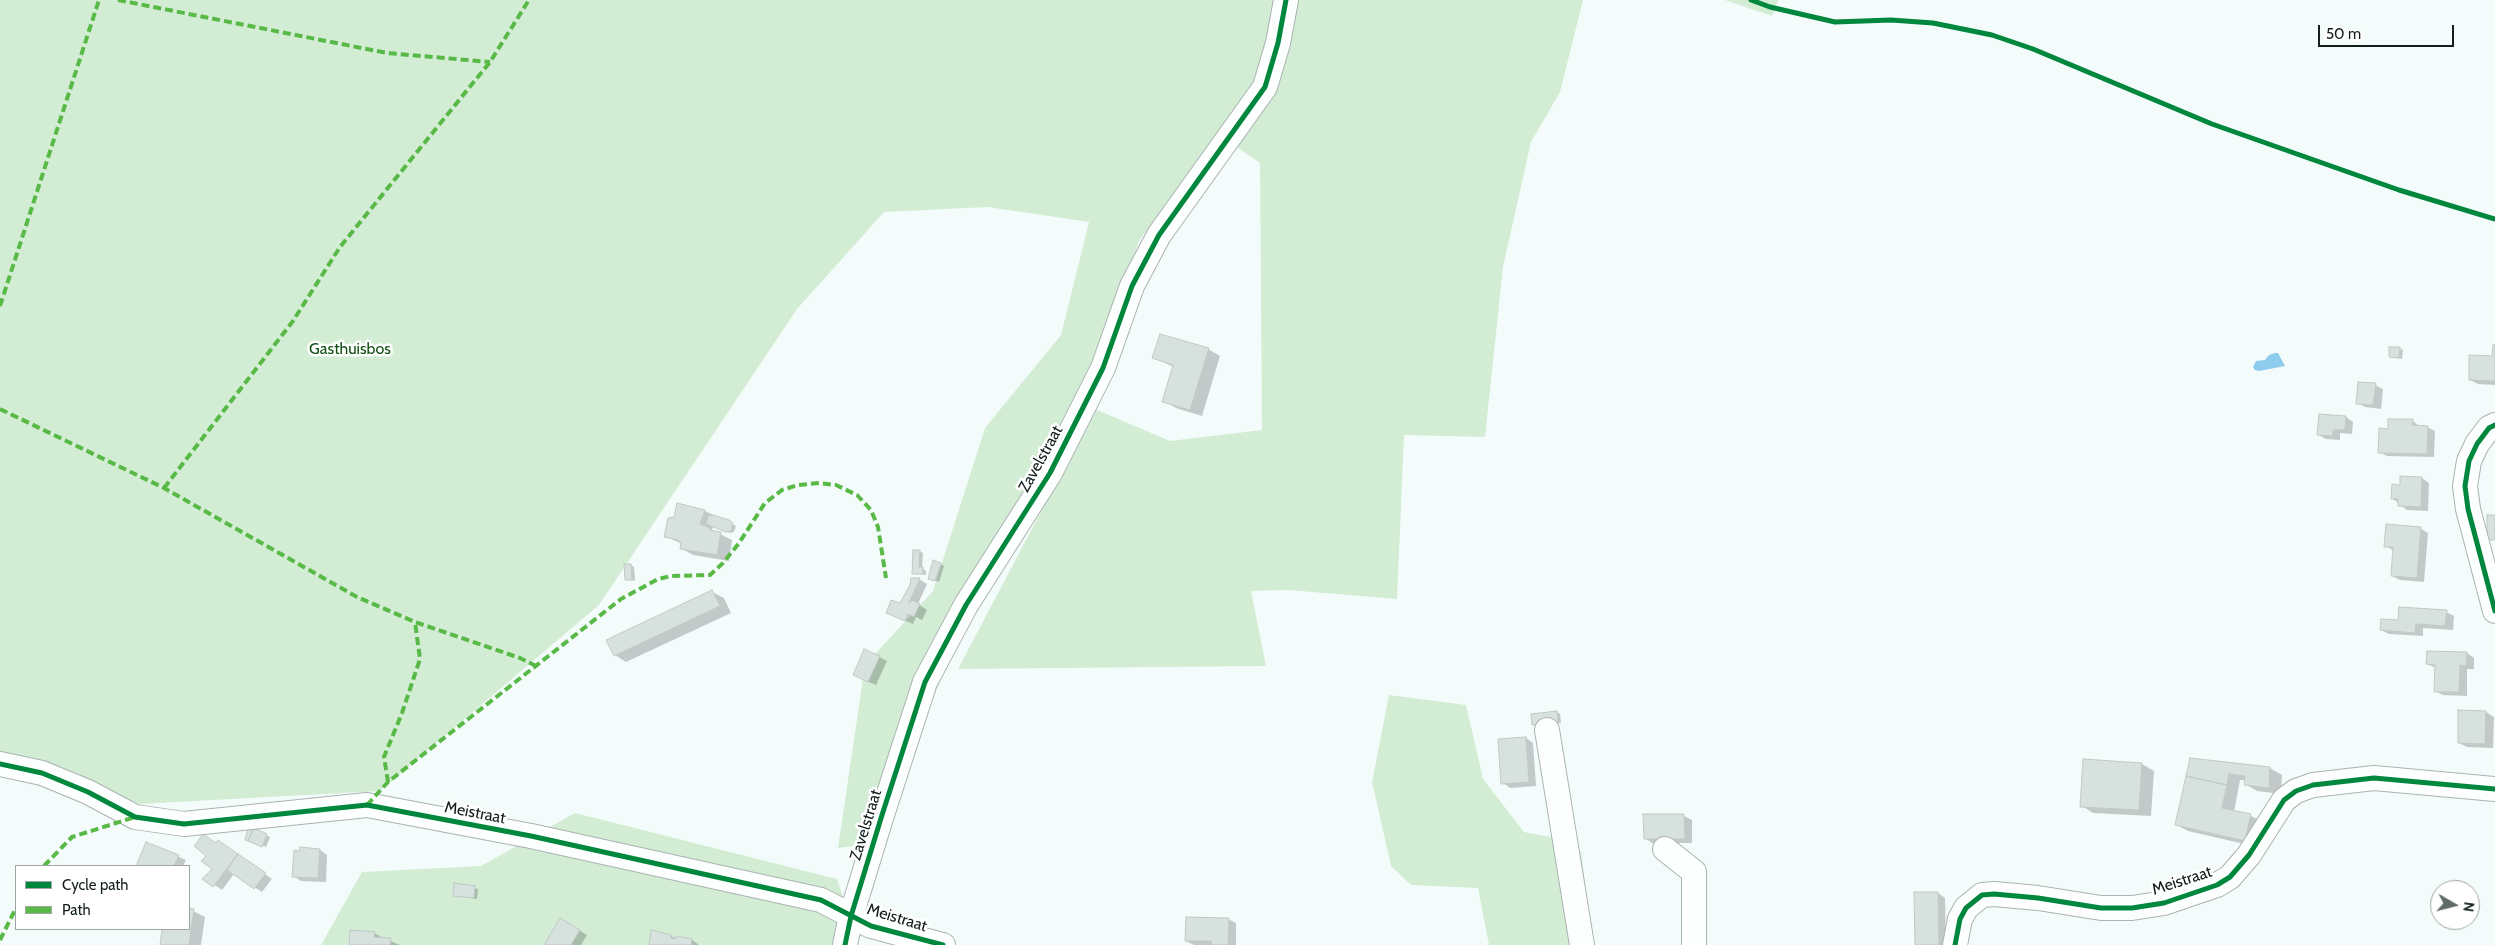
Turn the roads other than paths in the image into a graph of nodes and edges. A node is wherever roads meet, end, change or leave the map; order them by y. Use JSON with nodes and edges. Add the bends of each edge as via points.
{"nodes":[{"id":1,"x":1286,"y":0,"type":"edge"},
{"id":2,"x":2495,"y":424,"type":"edge"},
{"id":3,"x":2495,"y":611,"type":"edge"},
{"id":4,"x":1547,"y":730,"type":"dead end"},
{"id":5,"x":0,"y":764,"type":"edge"},
{"id":6,"x":2495,"y":789,"type":"edge"},
{"id":7,"x":1665,"y":849,"type":"dead end"},
{"id":8,"x":851,"y":916,"type":"junction"},
{"id":9,"x":845,"y":945,"type":"edge"},
{"id":10,"x":943,"y":945,"type":"edge"},
{"id":11,"x":1582,"y":945,"type":"edge"},
{"id":12,"x":1694,"y":945,"type":"edge"},
{"id":13,"x":1955,"y":945,"type":"edge"}],
"edges":[{"from":1,"to":8,"type":"street","name":"Zavelstraat","via":[[1265,87],[1159,235],[1132,286],[1103,368],[1050,473],[966,605],[925,682]]},
{"from":2,"to":3,"type":"street","via":[[2476,444],[2464,486]]},
{"from":4,"to":11,"type":"street"},
{"from":5,"to":8,"type":"street","name":"Meistraat","via":[[42,773],[135,817],[184,824],[367,805],[531,836],[820,900]]},
{"from":6,"to":13,"type":"street","name":"Meistraat","via":[[2374,778],[2313,785],[2284,800],[2249,855],[2230,877],[2217,885],[2164,903],[2124,908],[1994,894],[1982,896],[1966,908],[1960,919]]},
{"from":7,"to":12,"type":"street","via":[[1694,872]]},
{"from":8,"to":9,"type":"street","name":"Zavelstraat"},
{"from":8,"to":10,"type":"street","name":"Meistraat","via":[[871,926]]}]}
